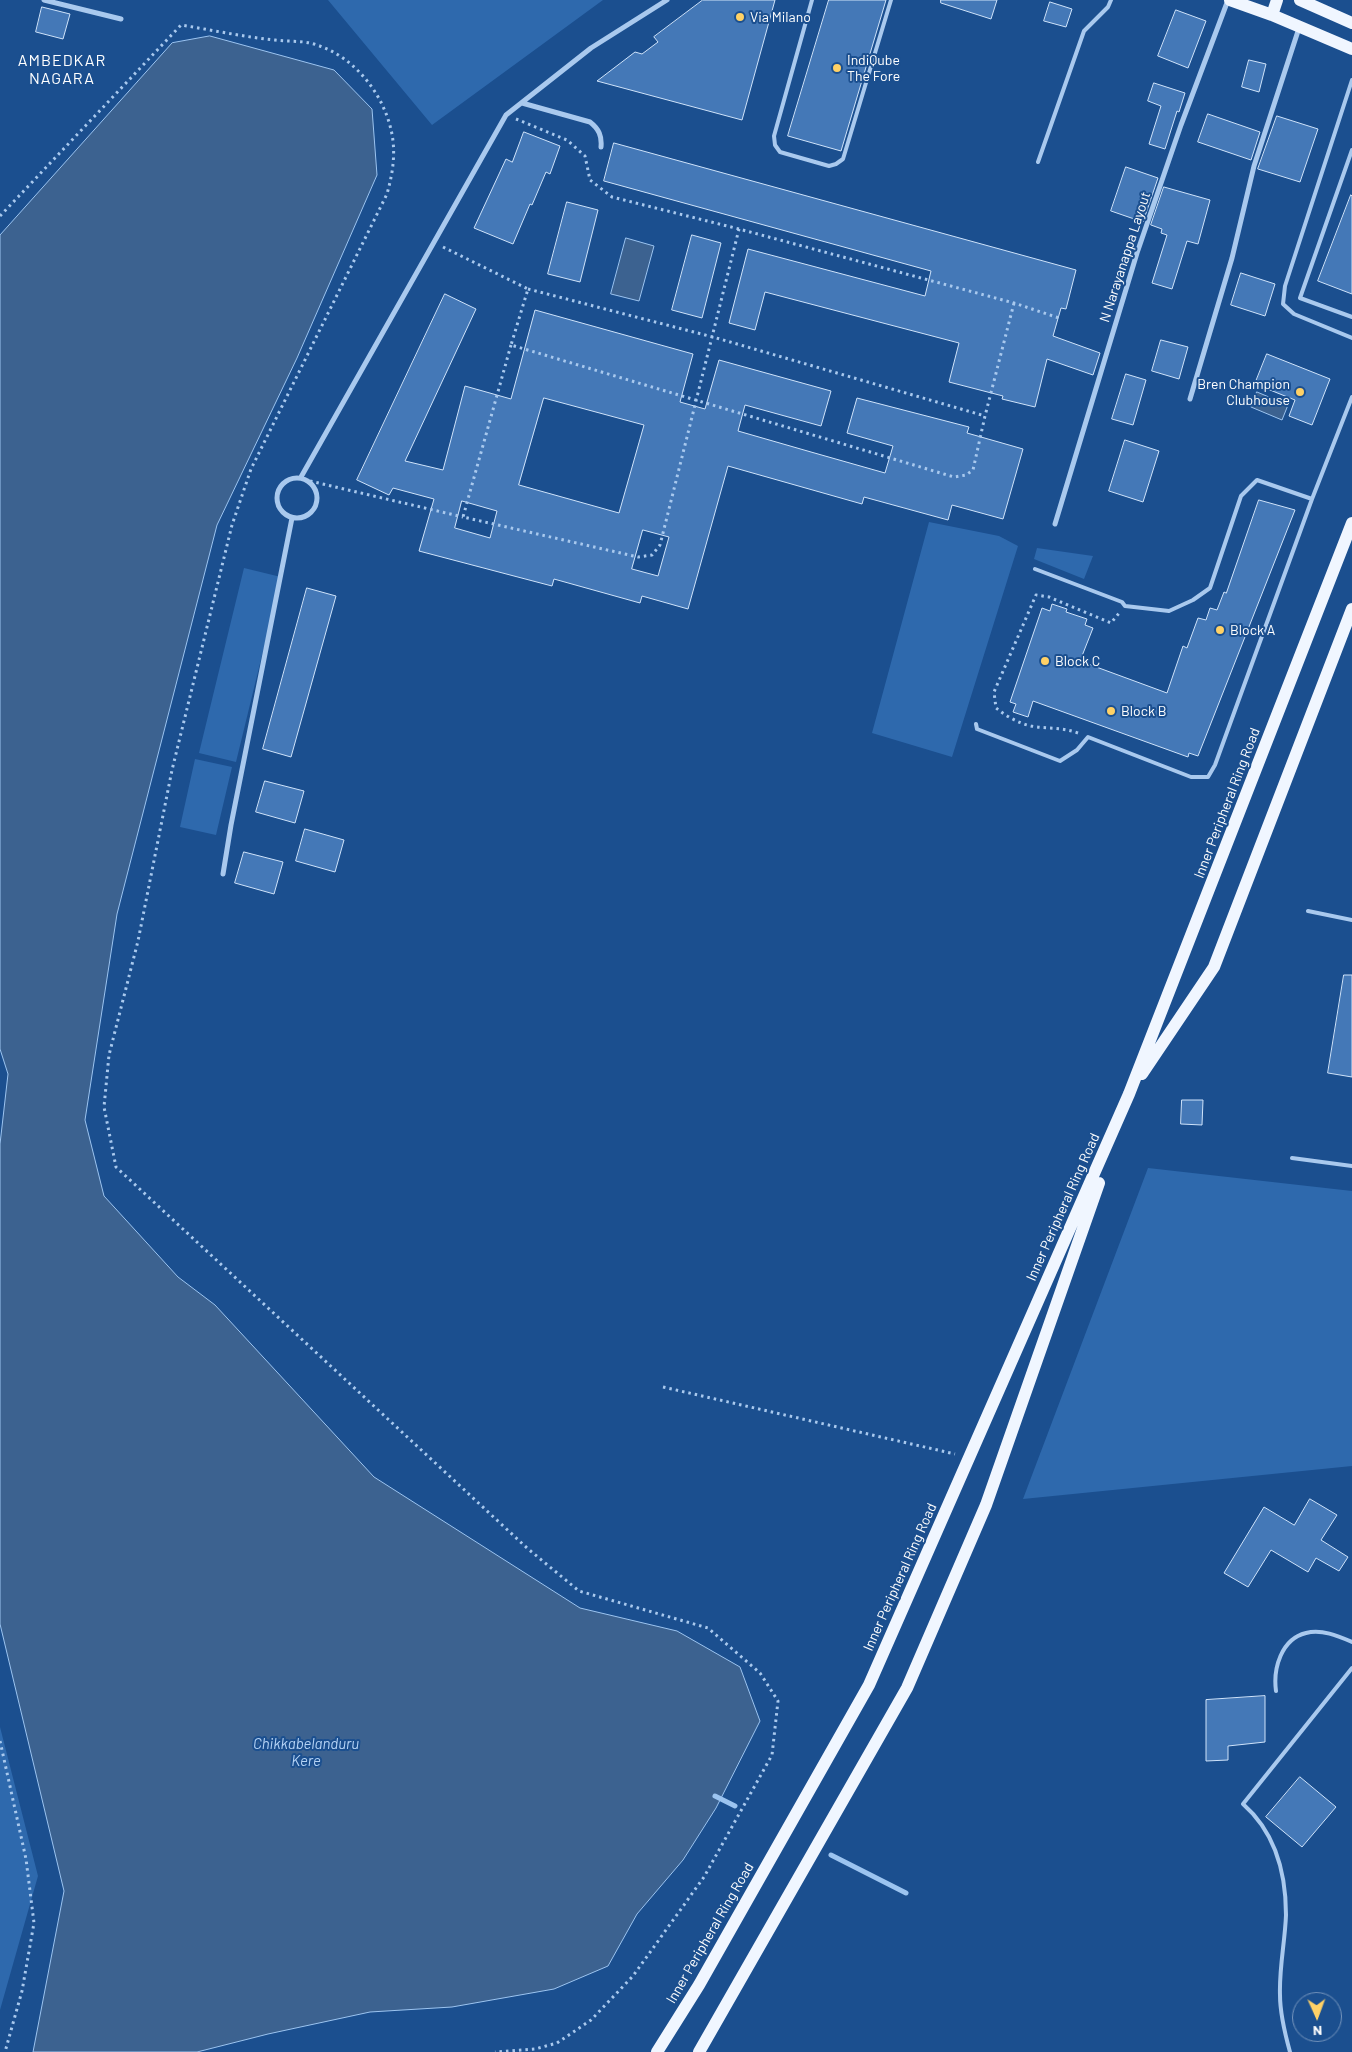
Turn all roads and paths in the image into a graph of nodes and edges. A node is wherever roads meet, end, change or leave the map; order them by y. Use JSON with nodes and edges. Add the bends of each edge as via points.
{"nodes":[{"id":1,"x":44,"y":0,"type":"edge"},
{"id":2,"x":667,"y":0,"type":"edge"},
{"id":3,"x":812,"y":0,"type":"edge"},
{"id":4,"x":892,"y":0,"type":"edge"},
{"id":5,"x":1111,"y":0,"type":"edge"},
{"id":6,"x":1229,"y":0,"type":"edge"},
{"id":7,"x":1277,"y":0,"type":"edge"},
{"id":8,"x":1300,"y":0,"type":"edge"},
{"id":9,"x":1272,"y":15,"type":"junction"},
{"id":10,"x":121,"y":19,"type":"dead end"},
{"id":11,"x":1352,"y":23,"type":"edge"},
{"id":12,"x":1299,"y":28,"type":"junction"},
{"id":13,"x":1352,"y":49,"type":"edge"},
{"id":14,"x":1352,"y":80,"type":"edge"},
{"id":15,"x":522,"y":103,"type":"junction"},
{"id":16,"x":506,"y":115,"type":"junction"},
{"id":17,"x":601,"y":147,"type":"dead end"},
{"id":18,"x":1352,"y":150,"type":"edge"},
{"id":19,"x":1038,"y":162,"type":"dead end"},
{"id":20,"x":0,"y":216,"type":"edge"},
{"id":21,"x":738,"y":229,"type":"junction"},
{"id":22,"x":434,"y":242,"type":"junction"},
{"id":23,"x":528,"y":289,"type":"junction"},
{"id":24,"x":1014,"y":303,"type":"junction"},
{"id":25,"x":1352,"y":317,"type":"edge"},
{"id":26,"x":1062,"y":319,"type":"dead end"},
{"id":27,"x":712,"y":338,"type":"junction"},
{"id":28,"x":1352,"y":338,"type":"edge"},
{"id":29,"x":511,"y":345,"type":"junction"},
{"id":30,"x":1352,"y":397,"type":"edge"},
{"id":31,"x":1190,"y":399,"type":"dead end"},
{"id":32,"x":697,"y":401,"type":"junction"},
{"id":33,"x":984,"y":416,"type":"junction"},
{"id":34,"x":301,"y":477,"type":"junction"},
{"id":35,"x":310,"y":481,"type":"junction"},
{"id":36,"x":1312,"y":499,"type":"junction"},
{"id":37,"x":463,"y":516,"type":"junction"},
{"id":38,"x":292,"y":518,"type":"junction"},
{"id":39,"x":1352,"y":523,"type":"edge"},
{"id":40,"x":1055,"y":524,"type":"dead end"},
{"id":41,"x":1035,"y":570,"type":"dead end"},
{"id":42,"x":1125,"y":606,"type":"junction"},
{"id":43,"x":1352,"y":609,"type":"edge"},
{"id":44,"x":976,"y":724,"type":"dead end"},
{"id":45,"x":1088,"y":737,"type":"junction"},
{"id":46,"x":223,"y":874,"type":"dead end"},
{"id":47,"x":1308,"y":911,"type":"dead end"},
{"id":48,"x":1352,"y":920,"type":"edge"},
{"id":49,"x":1129,"y":1094,"type":"junction"},
{"id":50,"x":1292,"y":1158,"type":"dead end"},
{"id":51,"x":1352,"y":1166,"type":"edge"},
{"id":52,"x":663,"y":1387,"type":"dead end"},
{"id":53,"x":969,"y":1457,"type":"junction"},
{"id":54,"x":1352,"y":1642,"type":"edge"},
{"id":55,"x":1352,"y":1668,"type":"edge"},
{"id":56,"x":1276,"y":1691,"type":"dead end"},
{"id":57,"x":0,"y":1741,"type":"edge"},
{"id":58,"x":6,"y":2052,"type":"edge"},
{"id":59,"x":495,"y":2052,"type":"edge"},
{"id":60,"x":657,"y":2052,"type":"edge"},
{"id":61,"x":699,"y":2052,"type":"edge"},
{"id":62,"x":1290,"y":2052,"type":"edge"}],
"edges":[{"from":1,"to":10,"type":"street"},
{"from":2,"to":15,"type":"street","via":[[591,48]]},
{"from":3,"to":4,"type":"lane","via":[[774,136],[780,152],[829,166],[843,159]]},
{"from":5,"to":19,"type":"lane","via":[[1084,31]]},
{"from":6,"to":9,"type":"main road"},
{"from":6,"to":40,"type":"street","name":"N Narayanappa Layout","via":[[1136,253]]},
{"from":7,"to":9,"type":"main road"},
{"from":8,"to":11,"type":"main road"},
{"from":9,"to":12,"type":"main road"},
{"from":12,"to":13,"type":"main road"},
{"from":12,"to":31,"type":"street","via":[[1254,166],[1232,258]]},
{"from":14,"to":28,"type":"lane","via":[[1285,286],[1283,304],[1294,314]]},
{"from":15,"to":16,"type":"street"},
{"from":15,"to":17,"type":"street","via":[[590,122],[600,134]]},
{"from":16,"to":21,"type":"path","via":[[567,140],[585,156],[590,180],[612,197]]},
{"from":16,"to":22,"type":"street"},
{"from":18,"to":25,"type":"lane","via":[[1300,298]]},
{"from":20,"to":59,"type":"path","via":[[181,26],[304,42],[330,50],[362,75],[379,99],[390,126],[394,159],[388,194],[251,469],[232,525],[172,770],[138,941],[110,1055],[104,1107],[116,1167],[527,1548],[579,1591],[708,1628],[760,1673],[778,1701],[772,1755],[704,1877],[633,1976],[590,2020],[557,2043],[534,2049]]},
{"from":21,"to":24,"type":"path"},
{"from":21,"to":27,"type":"path"},
{"from":22,"to":23,"type":"path"},
{"from":22,"to":34,"type":"street"},
{"from":23,"to":27,"type":"path"},
{"from":23,"to":29,"type":"path"},
{"from":24,"to":26,"type":"path"},
{"from":24,"to":33,"type":"path"},
{"from":27,"to":32,"type":"path"},
{"from":27,"to":33,"type":"path"},
{"from":29,"to":32,"type":"path"},
{"from":29,"to":37,"type":"path"},
{"from":30,"to":36,"type":"lane"},
{"from":32,"to":33,"type":"path","via":[[954,476],[966,475],[973,470]]},
{"from":32,"to":37,"type":"path","via":[[660,545],[652,555],[638,557]]},
{"from":34,"to":35,"type":"street"},
{"from":34,"to":38,"type":"street","via":[[284,482],[277,498],[284,514]]},
{"from":35,"to":37,"type":"path"},
{"from":35,"to":38,"type":"street","via":[[318,493],[316,507],[306,516]]},
{"from":36,"to":42,"type":"lane","via":[[1256,480],[1241,496],[1210,588],[1194,600],[1169,611]]},
{"from":36,"to":45,"type":"lane","via":[[1215,765],[1208,776],[1191,777]]},
{"from":38,"to":46,"type":"street"},
{"from":39,"to":49,"type":"main road","name":"Inner Peripheral Ring Road"},
{"from":41,"to":42,"type":"lane","via":[[1122,602]]},
{"from":42,"to":45,"type":"path","via":[[1112,623],[1049,597],[1036,595],[994,692],[996,708],[1005,716],[1031,726],[1066,729]]},
{"from":43,"to":49,"type":"main road","name":"Inner Peripheral Ring Road","via":[[1214,967]]},
{"from":44,"to":45,"type":"lane","via":[[977,729],[1060,761],[1077,750]]},
{"from":47,"to":48,"type":"lane"},
{"from":49,"to":53,"type":"main road","name":"Inner Peripheral Ring Road"},
{"from":49,"to":61,"type":"main road","name":"Inner Peripheral Ring Road","via":[[986,1505],[907,1688]]},
{"from":50,"to":51,"type":"lane"},
{"from":52,"to":53,"type":"path"},
{"from":53,"to":60,"type":"main road","name":"Inner Peripheral Ring Road","via":[[869,1685],[699,1985]]},
{"from":54,"to":56,"type":"lane","via":[[1325,1632],[1305,1633],[1288,1643],[1278,1660],[1274,1678]]},
{"from":55,"to":62,"type":"lane","via":[[1244,1804],[1266,1828],[1282,1867],[1286,1916],[1280,1996]]},
{"from":57,"to":58,"type":"path","via":[[26,1859],[34,1923],[22,1991]]}]}
